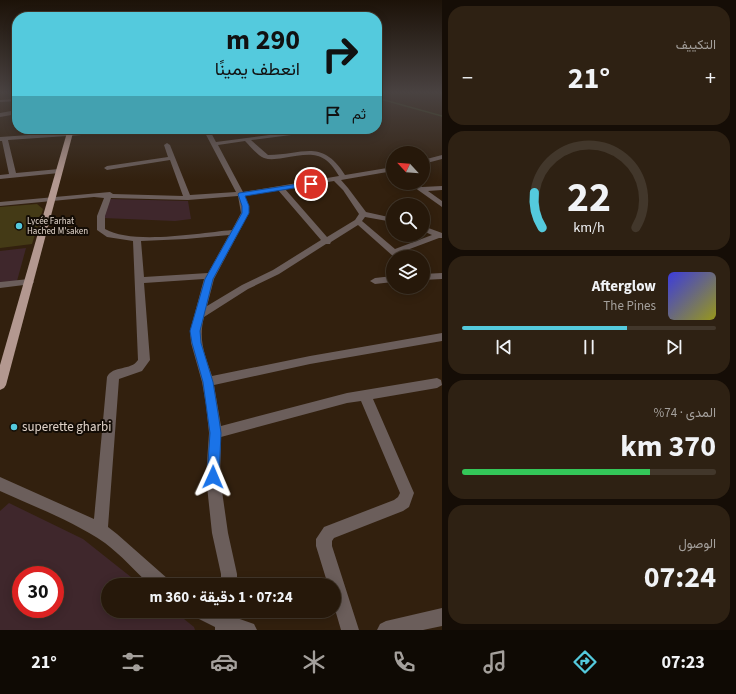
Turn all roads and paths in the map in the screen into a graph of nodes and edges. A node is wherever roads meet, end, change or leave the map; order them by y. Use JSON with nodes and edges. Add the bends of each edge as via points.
{"nodes":[{"id":1,"x":20,"y":134,"type":"edge"},
{"id":2,"x":53,"y":134,"type":"edge"},
{"id":3,"x":69,"y":134,"type":"edge"},
{"id":4,"x":209,"y":134,"type":"edge"},
{"id":5,"x":291,"y":134,"type":"dead end"},
{"id":6,"x":20,"y":138,"type":"junction"},
{"id":7,"x":2,"y":139,"type":"edge"},
{"id":8,"x":247,"y":140,"type":"junction"},
{"id":9,"x":214,"y":144,"type":"junction"},
{"id":10,"x":166,"y":145,"type":"dead end"},
{"id":11,"x":172,"y":158,"type":"junction"},
{"id":12,"x":441,"y":158,"type":"edge"},
{"id":13,"x":430,"y":160,"type":"edge"},
{"id":14,"x":107,"y":168,"type":"dead end"},
{"id":15,"x":386,"y":170,"type":"edge"},
{"id":16,"x":59,"y":171,"type":"junction"},
{"id":17,"x":12,"y":176,"type":"junction"},
{"id":18,"x":0,"y":177,"type":"edge"},
{"id":19,"x":340,"y":178,"type":"junction"},
{"id":20,"x":442,"y":188,"type":"edge"},
{"id":21,"x":281,"y":189,"type":"junction"},
{"id":22,"x":430,"y":189,"type":"edge"},
{"id":23,"x":421,"y":190,"type":"edge"},
{"id":24,"x":110,"y":194,"type":"junction"},
{"id":25,"x":241,"y":194,"type":"junction"},
{"id":26,"x":51,"y":198,"type":"junction"},
{"id":27,"x":188,"y":198,"type":"junction"},
{"id":28,"x":0,"y":204,"type":"edge"},
{"id":29,"x":442,"y":205,"type":"edge"},
{"id":30,"x":363,"y":214,"type":"junction"},
{"id":31,"x":386,"y":219,"type":"edge"},
{"id":32,"x":358,"y":222,"type":"junction"},
{"id":33,"x":430,"y":231,"type":"edge"},
{"id":34,"x":235,"y":232,"type":"junction"},
{"id":35,"x":441,"y":235,"type":"edge"},
{"id":36,"x":137,"y":239,"type":"junction"},
{"id":37,"x":327,"y":242,"type":"junction"},
{"id":38,"x":391,"y":250,"type":"edge"},
{"id":39,"x":408,"y":250,"type":"edge"},
{"id":40,"x":210,"y":276,"type":"junction"},
{"id":41,"x":442,"y":276,"type":"edge"},
{"id":42,"x":430,"y":277,"type":"edge"},
{"id":43,"x":139,"y":280,"type":"junction"},
{"id":44,"x":386,"y":280,"type":"edge"},
{"id":45,"x":375,"y":281,"type":"dead end"},
{"id":46,"x":28,"y":282,"type":"junction"},
{"id":47,"x":0,"y":285,"type":"edge"},
{"id":48,"x":198,"y":316,"type":"junction"},
{"id":49,"x":442,"y":337,"type":"edge"},
{"id":50,"x":5,"y":353,"type":"edge"},
{"id":51,"x":208,"y":382,"type":"junction"},
{"id":52,"x":0,"y":385,"type":"edge"},
{"id":53,"x":440,"y":386,"type":"edge"},
{"id":54,"x":365,"y":395,"type":"junction"},
{"id":55,"x":215,"y":433,"type":"junction"},
{"id":56,"x":0,"y":484,"type":"edge"},
{"id":57,"x":100,"y":531,"type":"junction"},
{"id":58,"x":155,"y":578,"type":"edge"},
{"id":59,"x":229,"y":578,"type":"edge"},
{"id":60,"x":442,"y":617,"type":"edge"},
{"id":61,"x":225,"y":621,"type":"edge"},
{"id":62,"x":248,"y":630,"type":"edge"},
{"id":63,"x":350,"y":630,"type":"edge"},
{"id":64,"x":386,"y":630,"type":"edge"}],
"edges":[{"from":1,"to":6,"type":"street"},
{"from":2,"to":6,"type":"street"},
{"from":3,"to":16,"type":"main road"},
{"from":4,"to":9,"type":"street"},
{"from":5,"to":8,"type":"street"},
{"from":6,"to":7,"type":"street"},
{"from":7,"to":17,"type":"street"},
{"from":8,"to":9,"type":"street"},
{"from":8,"to":19,"type":"street","via":[[268,157],[310,152],[325,156],[334,162]]},
{"from":9,"to":25,"type":"street"},
{"from":10,"to":11,"type":"street"},
{"from":11,"to":14,"type":"street"},
{"from":11,"to":27,"type":"street"},
{"from":12,"to":13,"type":"street"},
{"from":15,"to":19,"type":"street"},
{"from":16,"to":17,"type":"street"},
{"from":16,"to":26,"type":"main road"},
{"from":17,"to":18,"type":"street"},
{"from":19,"to":21,"type":"street"},
{"from":19,"to":30,"type":"street"},
{"from":20,"to":22,"type":"street"},
{"from":21,"to":25,"type":"street"},
{"from":21,"to":37,"type":"street"},
{"from":23,"to":29,"type":"street"},
{"from":24,"to":26,"type":"street"},
{"from":24,"to":27,"type":"street"},
{"from":24,"to":36,"type":"street","via":[[101,212],[101,230],[109,236]]},
{"from":25,"to":27,"type":"street"},
{"from":25,"to":34,"type":"street","via":[[246,211]]},
{"from":26,"to":28,"type":"street"},
{"from":26,"to":46,"type":"main road"},
{"from":30,"to":31,"type":"street"},
{"from":30,"to":32,"type":"street"},
{"from":32,"to":37,"type":"street"},
{"from":32,"to":38,"type":"street"},
{"from":33,"to":35,"type":"street"},
{"from":34,"to":36,"type":"street"},
{"from":34,"to":40,"type":"street"},
{"from":35,"to":39,"type":"street"},
{"from":36,"to":43,"type":"street"},
{"from":37,"to":48,"type":"street","via":[[276,272],[245,286]]},
{"from":40,"to":43,"type":"street"},
{"from":40,"to":48,"type":"street"},
{"from":41,"to":42,"type":"street"},
{"from":43,"to":57,"type":"street","via":[[144,360],[137,370],[113,377]]},
{"from":44,"to":45,"type":"street"},
{"from":46,"to":47,"type":"street"},
{"from":46,"to":50,"type":"main road"},
{"from":48,"to":51,"type":"street","via":[[195,338]]},
{"from":49,"to":51,"type":"street","via":[[310,360]]},
{"from":50,"to":52,"type":"main road"},
{"from":51,"to":55,"type":"street"},
{"from":53,"to":54,"type":"street"},
{"from":54,"to":55,"type":"street"},
{"from":54,"to":63,"type":"street","via":[[407,493],[404,502],[398,506],[329,532],[324,539]]},
{"from":55,"to":59,"type":"street","via":[[213,477]]},
{"from":56,"to":57,"type":"street"},
{"from":57,"to":58,"type":"street","via":[[112,538]]},
{"from":60,"to":64,"type":"street"},
{"from":61,"to":62,"type":"street"}]}
